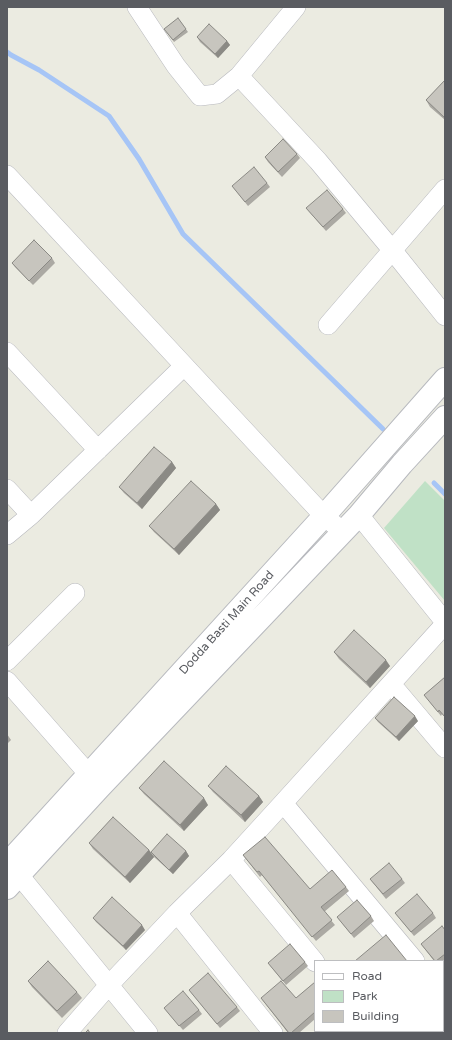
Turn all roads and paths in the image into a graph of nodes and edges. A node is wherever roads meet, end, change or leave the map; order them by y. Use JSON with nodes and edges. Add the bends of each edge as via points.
{"nodes":[{"id":1,"x":137,"y":7,"type":"edge"},
{"id":2,"x":296,"y":7,"type":"edge"},
{"id":3,"x":239,"y":76,"type":"junction"},
{"id":4,"x":7,"y":175,"type":"edge"},
{"id":5,"x":445,"y":189,"type":"edge"},
{"id":6,"x":393,"y":251,"type":"junction"},
{"id":7,"x":445,"y":316,"type":"edge"},
{"id":8,"x":328,"y":325,"type":"dead end"},
{"id":9,"x":7,"y":352,"type":"edge"},
{"id":10,"x":184,"y":366,"type":"junction"},
{"id":11,"x":445,"y":379,"type":"edge"},
{"id":12,"x":445,"y":417,"type":"edge"},
{"id":13,"x":98,"y":450,"type":"junction"},
{"id":14,"x":7,"y":489,"type":"edge"},
{"id":15,"x":30,"y":515,"type":"junction"},
{"id":16,"x":359,"y":515,"type":"junction"},
{"id":17,"x":324,"y":516,"type":"junction"},
{"id":18,"x":342,"y":531,"type":"junction"},
{"id":19,"x":7,"y":535,"type":"edge"},
{"id":20,"x":75,"y":593,"type":"dead end"},
{"id":21,"x":445,"y":623,"type":"edge"},
{"id":22,"x":7,"y":661,"type":"edge"},
{"id":23,"x":7,"y":681,"type":"edge"},
{"id":24,"x":391,"y":684,"type":"junction"},
{"id":25,"x":445,"y":748,"type":"edge"},
{"id":26,"x":94,"y":781,"type":"junction"},
{"id":27,"x":283,"y":803,"type":"junction"},
{"id":28,"x":231,"y":860,"type":"junction"},
{"id":29,"x":11,"y":876,"type":"edge"},
{"id":30,"x":177,"y":913,"type":"junction"},
{"id":31,"x":414,"y":960,"type":"edge"},
{"id":32,"x":314,"y":961,"type":"edge"},
{"id":33,"x":109,"y":985,"type":"junction"},
{"id":34,"x":67,"y":1033,"type":"edge"},
{"id":35,"x":148,"y":1033,"type":"edge"},
{"id":36,"x":273,"y":1033,"type":"edge"}],
"edges":[{"from":1,"to":3,"type":"street","via":[[176,66],[200,96],[217,94]]},
{"from":2,"to":3,"type":"street"},
{"from":3,"to":6,"type":"street","via":[[318,161]]},
{"from":4,"to":10,"type":"street"},
{"from":5,"to":6,"type":"street"},
{"from":6,"to":7,"type":"street"},
{"from":6,"to":8,"type":"street"},
{"from":9,"to":13,"type":"street"},
{"from":10,"to":13,"type":"street"},
{"from":10,"to":17,"type":"street"},
{"from":11,"to":17,"type":"street","name":"Dodda Basti Main Road"},
{"from":12,"to":16,"type":"street","name":"Dodda Basti Main Road"},
{"from":13,"to":15,"type":"street"},
{"from":14,"to":15,"type":"street"},
{"from":15,"to":19,"type":"street"},
{"from":16,"to":18,"type":"street","name":"Dodda Basti Main Road"},
{"from":16,"to":21,"type":"street"},
{"from":17,"to":18,"type":"street"},
{"from":17,"to":26,"type":"street","name":"Dodda Basti Main Road"},
{"from":18,"to":26,"type":"street","name":"Dodda Basti Main Road"},
{"from":20,"to":22,"type":"street"},
{"from":21,"to":24,"type":"street"},
{"from":23,"to":26,"type":"street"},
{"from":24,"to":25,"type":"street"},
{"from":24,"to":27,"type":"street"},
{"from":26,"to":29,"type":"street","name":"Dodda Basti Main Road"},
{"from":27,"to":28,"type":"street"},
{"from":27,"to":31,"type":"street"},
{"from":28,"to":30,"type":"street"},
{"from":28,"to":32,"type":"street"},
{"from":29,"to":33,"type":"street"},
{"from":30,"to":33,"type":"street"},
{"from":30,"to":36,"type":"street"},
{"from":33,"to":34,"type":"street"},
{"from":33,"to":35,"type":"street"}]}
